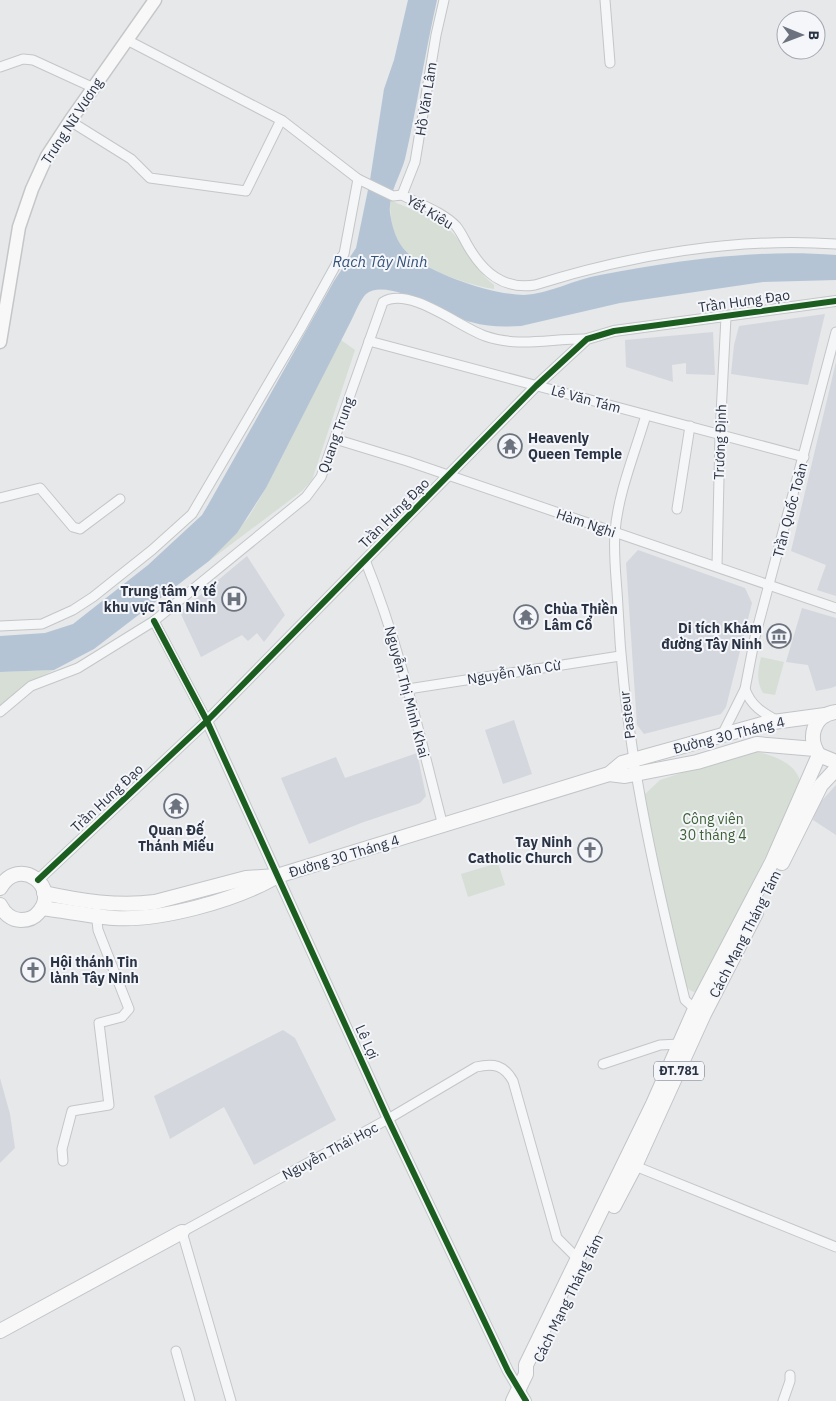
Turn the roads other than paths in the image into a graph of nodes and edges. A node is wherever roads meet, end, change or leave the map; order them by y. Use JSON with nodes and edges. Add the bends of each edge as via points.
{"nodes":[{"id":1,"x":155,"y":0,"type":"edge"},
{"id":2,"x":444,"y":0,"type":"edge"},
{"id":3,"x":605,"y":0,"type":"edge"},
{"id":4,"x":127,"y":40,"type":"junction"},
{"id":5,"x":610,"y":63,"type":"dead end"},
{"id":6,"x":0,"y":67,"type":"edge"},
{"id":7,"x":94,"y":88,"type":"junction"},
{"id":8,"x":70,"y":120,"type":"junction"},
{"id":9,"x":281,"y":120,"type":"junction"},
{"id":10,"x":358,"y":179,"type":"junction"},
{"id":11,"x":398,"y":196,"type":"junction"},
{"id":12,"x":836,"y":244,"type":"edge"},
{"id":13,"x":836,"y":301,"type":"edge"},
{"id":14,"x":2,"y":316,"type":"edge"},
{"id":15,"x":726,"y":317,"type":"junction"},
{"id":16,"x":836,"y":332,"type":"edge"},
{"id":17,"x":587,"y":339,"type":"junction"},
{"id":18,"x":369,"y":341,"type":"junction"},
{"id":19,"x":0,"y":342,"type":"edge"},
{"id":20,"x":536,"y":386,"type":"junction"},
{"id":21,"x":646,"y":415,"type":"junction"},
{"id":22,"x":690,"y":426,"type":"junction"},
{"id":23,"x":720,"y":434,"type":"junction"},
{"id":24,"x":336,"y":440,"type":"junction"},
{"id":25,"x":804,"y":457,"type":"junction"},
{"id":26,"x":449,"y":476,"type":"junction"},
{"id":27,"x":0,"y":498,"type":"edge"},
{"id":28,"x":120,"y":499,"type":"dead end"},
{"id":29,"x":677,"y":508,"type":"dead end"},
{"id":30,"x":615,"y":532,"type":"junction"},
{"id":31,"x":365,"y":560,"type":"junction"},
{"id":32,"x":717,"y":566,"type":"junction"},
{"id":33,"x":770,"y":585,"type":"junction"},
{"id":34,"x":836,"y":608,"type":"edge"},
{"id":35,"x":154,"y":621,"type":"junction"},
{"id":36,"x":0,"y":626,"type":"edge"},
{"id":37,"x":620,"y":656,"type":"junction"},
{"id":38,"x":745,"y":689,"type":"junction"},
{"id":39,"x":408,"y":690,"type":"junction"},
{"id":40,"x":0,"y":712,"type":"edge"},
{"id":41,"x":831,"y":714,"type":"edge"},
{"id":42,"x":207,"y":721,"type":"junction"},
{"id":43,"x":778,"y":722,"type":"junction"},
{"id":44,"x":722,"y":735,"type":"junction"},
{"id":45,"x":817,"y":752,"type":"junction"},
{"id":46,"x":633,"y":760,"type":"junction"},
{"id":47,"x":836,"y":762,"type":"edge"},
{"id":48,"x":836,"y":769,"type":"edge"},
{"id":49,"x":609,"y":774,"type":"junction"},
{"id":50,"x":635,"y":774,"type":"junction"},
{"id":51,"x":443,"y":826,"type":"junction"},
{"id":52,"x":277,"y":876,"type":"junction"},
{"id":53,"x":38,"y":880,"type":"junction"},
{"id":54,"x":1,"y":882,"type":"edge"},
{"id":55,"x":44,"y":893,"type":"junction"},
{"id":56,"x":0,"y":905,"type":"edge"},
{"id":57,"x":42,"y":908,"type":"junction"},
{"id":58,"x":96,"y":909,"type":"junction"},
{"id":59,"x":5,"y":921,"type":"edge"},
{"id":60,"x":699,"y":1012,"type":"junction"},
{"id":61,"x":684,"y":1046,"type":"junction"},
{"id":62,"x":603,"y":1064,"type":"dead end"},
{"id":63,"x":388,"y":1120,"type":"junction"},
{"id":64,"x":646,"y":1131,"type":"junction"},
{"id":65,"x":63,"y":1161,"type":"dead end"},
{"id":66,"x":635,"y":1166,"type":"junction"},
{"id":67,"x":182,"y":1232,"type":"junction"},
{"id":68,"x":836,"y":1247,"type":"edge"},
{"id":69,"x":581,"y":1261,"type":"junction"},
{"id":70,"x":0,"y":1331,"type":"edge"},
{"id":71,"x":176,"y":1351,"type":"dead end"},
{"id":72,"x":790,"y":1374,"type":"dead end"},
{"id":73,"x":519,"y":1397,"type":"edge"},
{"id":74,"x":190,"y":1401,"type":"edge"},
{"id":75,"x":231,"y":1401,"type":"edge"},
{"id":76,"x":783,"y":1401,"type":"edge"}],
"edges":[{"from":1,"to":4,"type":"main road","name":"Trưng Nữ Vương"},
{"from":2,"to":11,"type":"street","name":"Hồ Văn Lâm","via":[[415,162]]},
{"from":3,"to":5,"type":"street"},
{"from":4,"to":7,"type":"main road","name":"Trưng Nữ Vương"},
{"from":4,"to":9,"type":"street","name":"Yết Kiêu"},
{"from":6,"to":7,"type":"street","via":[[23,59],[33,60]]},
{"from":7,"to":8,"type":"main road","name":"Trưng Nữ Vương"},
{"from":8,"to":9,"type":"street","via":[[131,159],[150,178],[246,191]]},
{"from":8,"to":14,"type":"main road","name":"Trưng Nữ Vương","via":[[47,156],[32,189],[19,227]]},
{"from":9,"to":10,"type":"street","name":"Yết Kiêu"},
{"from":10,"to":11,"type":"street","name":"Yết Kiêu"},
{"from":10,"to":36,"type":"street","via":[[344,254],[192,514],[152,550],[73,610],[42,624]]},
{"from":11,"to":12,"type":"street","name":"Yết Kiêu","via":[[454,225],[480,264],[493,277],[512,286],[522,287],[622,261],[674,252],[775,244]]},
{"from":13,"to":15,"type":"street","name":"Trần Hưng Đạo"},
{"from":14,"to":19,"type":"main road","name":"Trưng Nữ Vương"},
{"from":15,"to":17,"type":"street","name":"Trần Hưng Đạo","via":[[614,331]]},
{"from":15,"to":23,"type":"street","name":"Trương Định"},
{"from":16,"to":25,"type":"street","name":"Trần Quốc Toản"},
{"from":17,"to":18,"type":"street","name":"Quang Trung","via":[[530,342],[485,336],[429,308],[394,298],[384,302]]},
{"from":17,"to":20,"type":"street","name":"Trần Hưng Đạo"},
{"from":18,"to":20,"type":"street","name":"Lê Văn Tám"},
{"from":18,"to":24,"type":"street","name":"Quang Trung"},
{"from":20,"to":21,"type":"street","name":"Lê Văn Tám"},
{"from":20,"to":26,"type":"street","name":"Trần Hưng Đạo"},
{"from":21,"to":22,"type":"street","name":"Lê Văn Tám"},
{"from":21,"to":30,"type":"street","name":"Pasteur","via":[[620,502]]},
{"from":22,"to":23,"type":"street","name":"Lê Văn Tám"},
{"from":22,"to":29,"type":"street"},
{"from":23,"to":25,"type":"street","name":"Lê Văn Tám"},
{"from":23,"to":32,"type":"street","name":"Trương Định"},
{"from":24,"to":26,"type":"street","name":"Hàm Nghi"},
{"from":24,"to":35,"type":"street","name":"Quang Trung","via":[[321,477],[306,497]]},
{"from":25,"to":33,"type":"street","name":"Trần Quốc Toản"},
{"from":26,"to":30,"type":"street","name":"Hàm Nghi"},
{"from":26,"to":31,"type":"street","name":"Trần Hưng Đạo"},
{"from":27,"to":28,"type":"street","via":[[40,488],[74,527],[80,529]]},
{"from":30,"to":32,"type":"street","name":"Hàm Nghi"},
{"from":30,"to":37,"type":"street","name":"Pasteur"},
{"from":31,"to":39,"type":"street","name":"Nguyễn Thị Minh Khai"},
{"from":31,"to":42,"type":"street","name":"Trần Hưng Đạo"},
{"from":32,"to":33,"type":"street","name":"Hàm Nghi"},
{"from":33,"to":34,"type":"street","name":"Hàm Nghi"},
{"from":33,"to":38,"type":"street","name":"Trần Quốc Toản"},
{"from":35,"to":40,"type":"street","name":"Quang Trung","via":[[78,668],[31,686]]},
{"from":35,"to":42,"type":"street"},
{"from":37,"to":39,"type":"street","name":"Nguyễn Văn Cừ"},
{"from":37,"to":46,"type":"street","name":"Pasteur"},
{"from":38,"to":43,"type":"street","via":[[757,708]]},
{"from":38,"to":44,"type":"street","name":"Trần Quốc Toản"},
{"from":39,"to":51,"type":"street","name":"Nguyễn Thị Minh Khai"},
{"from":41,"to":43,"type":"main road","name":"Đường 30 Tháng 4"},
{"from":41,"to":45,"type":"main road","via":[[813,730]]},
{"from":42,"to":52,"type":"street","name":"Lê Lợi"},
{"from":42,"to":53,"type":"street","name":"Trần Hưng Đạo"},
{"from":43,"to":44,"type":"main road","name":"Đường 30 Tháng 4"},
{"from":44,"to":46,"type":"main road","name":"Đường 30 Tháng 4"},
{"from":45,"to":47,"type":"main road","name":"Đường 30 Tháng 4"},
{"from":45,"to":50,"type":"main road","name":"Đường 30 Tháng 4","via":[[758,744],[697,762]]},
{"from":45,"to":60,"type":"main road","name":"Cách Mạng Tháng Tám","number":"ĐT.781","via":[[772,862]]},
{"from":46,"to":49,"type":"main road","name":"Đường 30 Tháng 4","via":[[622,763]]},
{"from":46,"to":50,"type":"street","name":"Pasteur"},
{"from":48,"to":60,"type":"main road","name":"Cách Mạng Tháng Tám","number":"ĐT.781","via":[[821,785]]},
{"from":49,"to":50,"type":"main road","name":"Đường 30 Tháng 4"},
{"from":49,"to":51,"type":"main road","name":"Đường 30 Tháng 4"},
{"from":50,"to":60,"type":"street","name":"Pasteur","via":[[661,904],[685,1000]]},
{"from":51,"to":52,"type":"main road","name":"Đường 30 Tháng 4"},
{"from":52,"to":58,"type":"main road","name":"Đường 30 Tháng 4","via":[[246,878],[156,902]]},
{"from":52,"to":58,"type":"main road","name":"Đường 30 Tháng 4","via":[[250,891],[188,908],[138,917]]},
{"from":52,"to":63,"type":"street","name":"Lê Lợi"},
{"from":53,"to":54,"type":"main road","via":[[24,874]]},
{"from":53,"to":55,"type":"main road"},
{"from":55,"to":57,"type":"main road"},
{"from":55,"to":58,"type":"main road","name":"Đường 30 Tháng 4"},
{"from":56,"to":59,"type":"main road"},
{"from":57,"to":58,"type":"main road","name":"Đường 30 Tháng 4"},
{"from":57,"to":59,"type":"main road","via":[[30,919]]},
{"from":58,"to":65,"type":"street","via":[[98,930],[129,1009],[122,1017],[99,1024],[109,1105],[72,1112],[62,1149]]},
{"from":60,"to":61,"type":"main road","name":"Cách Mạng Tháng Tám","number":"ĐT.781"},
{"from":61,"to":62,"type":"street","via":[[660,1045]]},
{"from":61,"to":64,"type":"main road","name":"Cách Mạng Tháng Tám","number":"ĐT.781"},
{"from":63,"to":67,"type":"street","name":"Nguyễn Thái Học"},
{"from":63,"to":69,"type":"street","name":"Nguyễn Thái Học","via":[[476,1067],[493,1064],[508,1071],[557,1238]]},
{"from":63,"to":73,"type":"street","name":"Lê Lợi"},
{"from":64,"to":66,"type":"main road","name":"Cách Mạng Tháng Tám","number":"ĐT.781"},
{"from":64,"to":69,"type":"main road","name":"Cách Mạng Tháng Tám","number":"ĐT.781"},
{"from":66,"to":68,"type":"street"},
{"from":66,"to":69,"type":"main road","name":"Cách Mạng Tháng Tám","number":"ĐT.781"},
{"from":67,"to":70,"type":"main road","name":"Nguyễn Thái Học"},
{"from":67,"to":75,"type":"street"},
{"from":69,"to":73,"type":"main road","name":"Cách Mạng Tháng Tám","number":"ĐT.781","via":[[534,1370],[526,1374]]},
{"from":71,"to":74,"type":"street"},
{"from":72,"to":76,"type":"street"}]}
